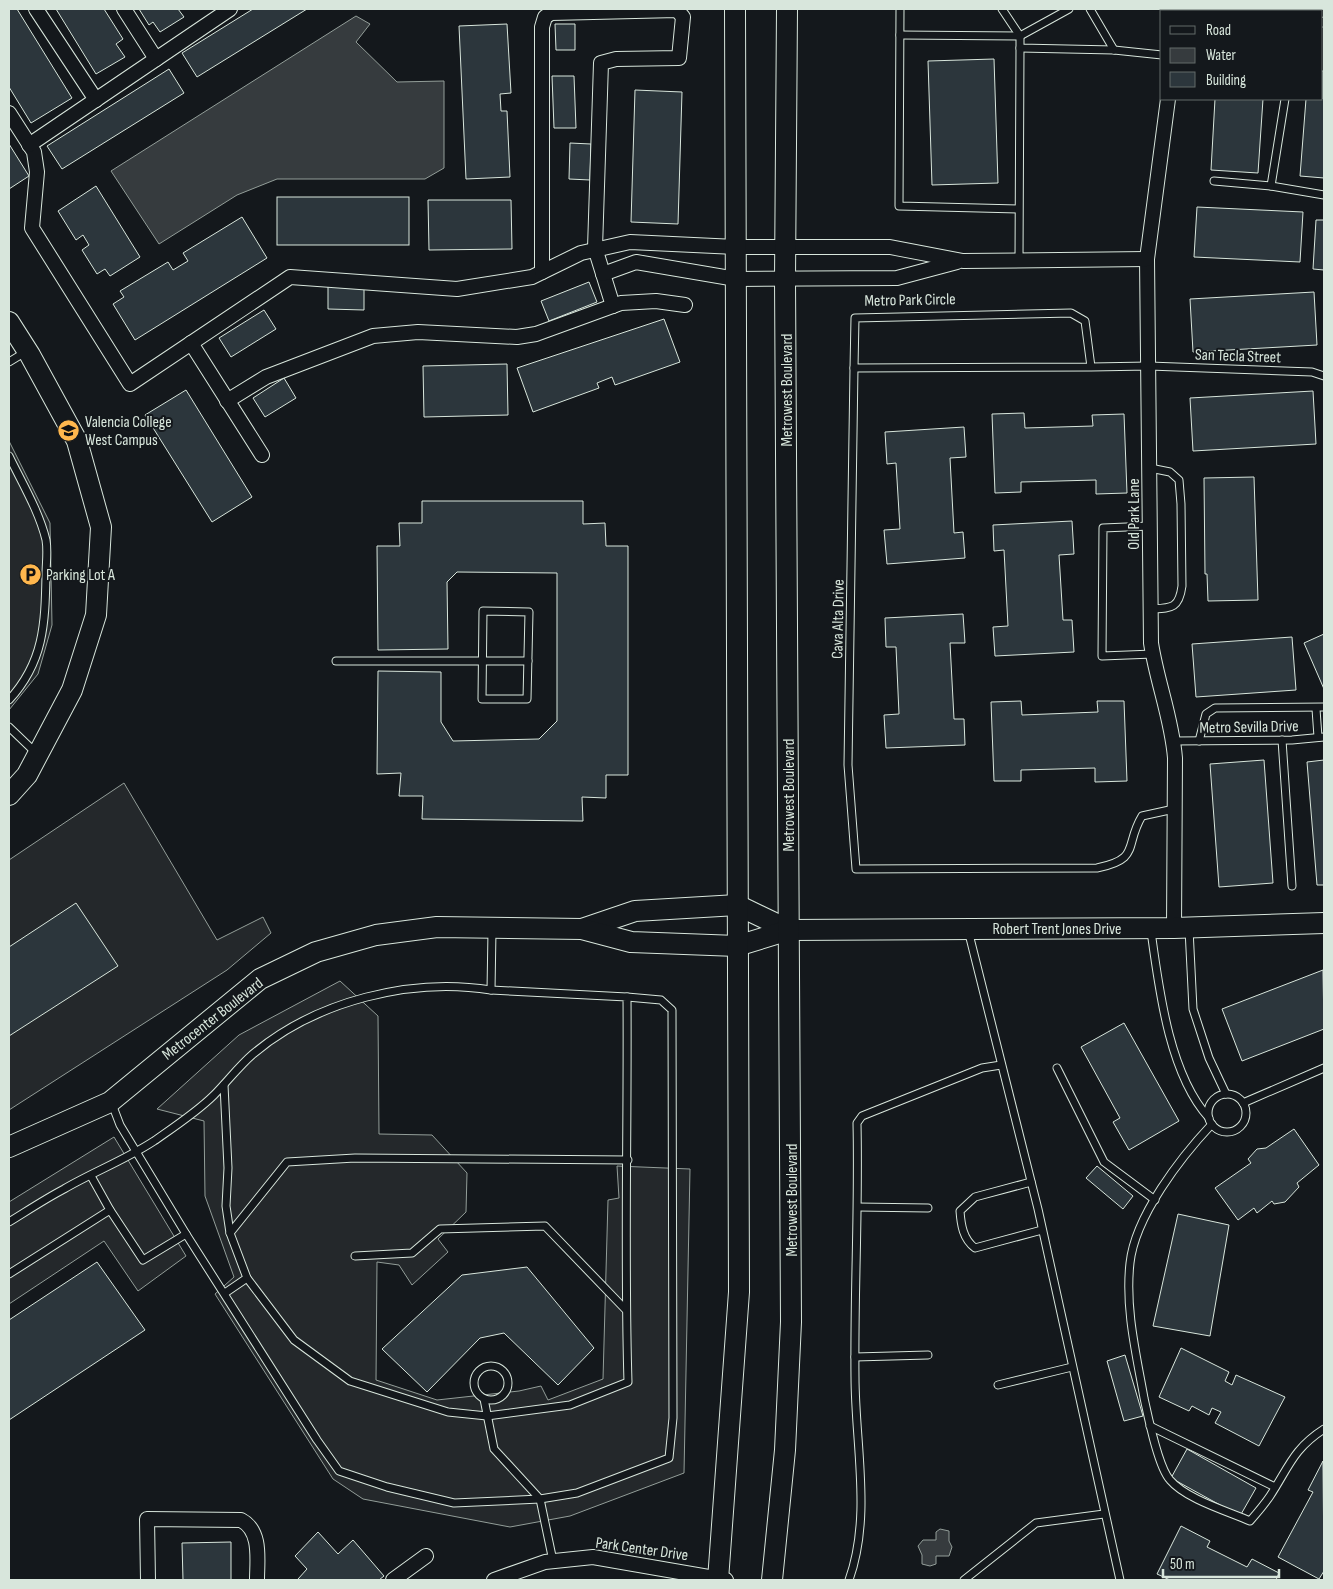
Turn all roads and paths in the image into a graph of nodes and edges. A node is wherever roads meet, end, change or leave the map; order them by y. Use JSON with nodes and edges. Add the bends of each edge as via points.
{"nodes":[{"id":1,"x":36,"y":9,"type":"edge"},
{"id":2,"x":124,"y":9,"type":"edge"},
{"id":3,"x":230,"y":9,"type":"edge"},
{"id":4,"x":735,"y":9,"type":"edge"},
{"id":5,"x":788,"y":9,"type":"edge"},
{"id":6,"x":900,"y":9,"type":"edge"},
{"id":7,"x":1002,"y":9,"type":"edge"},
{"id":8,"x":1069,"y":9,"type":"edge"},
{"id":9,"x":1090,"y":9,"type":"edge"},
{"id":10,"x":214,"y":13,"type":"edge"},
{"id":11,"x":900,"y":35,"type":"junction"},
{"id":12,"x":1020,"y":36,"type":"junction"},
{"id":13,"x":1020,"y":48,"type":"junction"},
{"id":14,"x":1114,"y":50,"type":"junction"},
{"id":15,"x":1160,"y":55,"type":"edge"},
{"id":16,"x":156,"y":59,"type":"junction"},
{"id":17,"x":96,"y":100,"type":"junction"},
{"id":18,"x":1168,"y":100,"type":"edge"},
{"id":19,"x":1284,"y":100,"type":"edge"},
{"id":20,"x":9,"y":113,"type":"edge"},
{"id":21,"x":29,"y":145,"type":"junction"},
{"id":22,"x":1214,"y":181,"type":"dead end"},
{"id":23,"x":1271,"y":186,"type":"junction"},
{"id":24,"x":1324,"y":195,"type":"edge"},
{"id":25,"x":1018,"y":209,"type":"junction"},
{"id":26,"x":736,"y":247,"type":"junction"},
{"id":27,"x":786,"y":247,"type":"junction"},
{"id":28,"x":595,"y":248,"type":"junction"},
{"id":29,"x":1147,"y":259,"type":"junction"},
{"id":30,"x":1019,"y":260,"type":"junction"},
{"id":31,"x":963,"y":261,"type":"junction"},
{"id":32,"x":542,"y":272,"type":"junction"},
{"id":33,"x":603,"y":274,"type":"junction"},
{"id":34,"x":785,"y":279,"type":"junction"},
{"id":35,"x":736,"y":280,"type":"junction"},
{"id":36,"x":686,"y":305,"type":"dead end"},
{"id":37,"x":613,"y":306,"type":"junction"},
{"id":38,"x":9,"y":322,"type":"edge"},
{"id":39,"x":191,"y":343,"type":"junction"},
{"id":40,"x":27,"y":351,"type":"junction"},
{"id":41,"x":9,"y":362,"type":"edge"},
{"id":42,"x":1150,"y":366,"type":"junction"},
{"id":43,"x":1092,"y":367,"type":"junction"},
{"id":44,"x":854,"y":368,"type":"junction"},
{"id":45,"x":1324,"y":376,"type":"edge"},
{"id":46,"x":227,"y":401,"type":"junction"},
{"id":47,"x":262,"y":455,"type":"dead end"},
{"id":48,"x":9,"y":456,"type":"edge"},
{"id":49,"x":1150,"y":468,"type":"junction"},
{"id":50,"x":1150,"y":526,"type":"junction"},
{"id":51,"x":1151,"y":609,"type":"junction"},
{"id":52,"x":1153,"y":654,"type":"junction"},
{"id":53,"x":483,"y":660,"type":"junction"},
{"id":54,"x":336,"y":661,"type":"dead end"},
{"id":55,"x":528,"y":661,"type":"junction"},
{"id":56,"x":9,"y":700,"type":"edge"},
{"id":57,"x":1324,"y":707,"type":"edge"},
{"id":58,"x":1316,"y":708,"type":"junction"},
{"id":59,"x":9,"y":727,"type":"edge"},
{"id":60,"x":1321,"y":737,"type":"edge"},
{"id":61,"x":1282,"y":740,"type":"junction"},
{"id":62,"x":1174,"y":741,"type":"junction"},
{"id":63,"x":1200,"y":741,"type":"junction"},
{"id":64,"x":38,"y":754,"type":"junction"},
{"id":65,"x":9,"y":795,"type":"edge"},
{"id":66,"x":1174,"y":809,"type":"junction"},
{"id":67,"x":1292,"y":886,"type":"dead end"},
{"id":68,"x":737,"y":905,"type":"junction"},
{"id":69,"x":1324,"y":923,"type":"edge"},
{"id":70,"x":967,"y":927,"type":"junction"},
{"id":71,"x":492,"y":928,"type":"junction"},
{"id":72,"x":1151,"y":928,"type":"junction"},
{"id":73,"x":1182,"y":928,"type":"junction"},
{"id":74,"x":582,"y":929,"type":"junction"},
{"id":75,"x":789,"y":930,"type":"junction"},
{"id":76,"x":737,"y":946,"type":"junction"},
{"id":77,"x":491,"y":990,"type":"junction"},
{"id":78,"x":626,"y":997,"type":"junction"},
{"id":79,"x":1001,"y":1065,"type":"junction"},
{"id":80,"x":1057,"y":1068,"type":"dead end"},
{"id":81,"x":1324,"y":1068,"type":"edge"},
{"id":82,"x":224,"y":1085,"type":"junction"},
{"id":83,"x":1226,"y":1094,"type":"junction"},
{"id":84,"x":110,"y":1102,"type":"junction"},
{"id":85,"x":1243,"y":1103,"type":"junction"},
{"id":86,"x":1210,"y":1121,"type":"junction"},
{"id":87,"x":9,"y":1147,"type":"edge"},
{"id":88,"x":136,"y":1151,"type":"junction"},
{"id":89,"x":628,"y":1160,"type":"junction"},
{"id":90,"x":91,"y":1176,"type":"junction"},
{"id":91,"x":1031,"y":1182,"type":"junction"},
{"id":92,"x":1155,"y":1200,"type":"junction"},
{"id":93,"x":858,"y":1207,"type":"junction"},
{"id":94,"x":928,"y":1208,"type":"dead end"},
{"id":95,"x":110,"y":1210,"type":"junction"},
{"id":96,"x":9,"y":1222,"type":"edge"},
{"id":97,"x":1042,"y":1230,"type":"junction"},
{"id":98,"x":230,"y":1233,"type":"junction"},
{"id":99,"x":186,"y":1234,"type":"junction"},
{"id":100,"x":355,"y":1256,"type":"dead end"},
{"id":101,"x":9,"y":1274,"type":"edge"},
{"id":102,"x":247,"y":1278,"type":"junction"},
{"id":103,"x":225,"y":1293,"type":"junction"},
{"id":104,"x":626,"y":1309,"type":"junction"},
{"id":105,"x":928,"y":1355,"type":"dead end"},
{"id":106,"x":855,"y":1357,"type":"junction"},
{"id":107,"x":1072,"y":1368,"type":"junction"},
{"id":108,"x":998,"y":1385,"type":"dead end"},
{"id":109,"x":484,"y":1399,"type":"junction"},
{"id":110,"x":487,"y":1416,"type":"junction"},
{"id":111,"x":1150,"y":1426,"type":"junction"},
{"id":112,"x":1324,"y":1429,"type":"edge"},
{"id":113,"x":1275,"y":1487,"type":"junction"},
{"id":114,"x":540,"y":1499,"type":"junction"},
{"id":115,"x":1104,"y":1514,"type":"junction"},
{"id":116,"x":426,"y":1556,"type":"dead end"},
{"id":117,"x":554,"y":1561,"type":"junction"},
{"id":118,"x":721,"y":1579,"type":"edge"},
{"id":119,"x":148,"y":1580,"type":"edge"},
{"id":120,"x":257,"y":1580,"type":"edge"},
{"id":121,"x":393,"y":1580,"type":"edge"},
{"id":122,"x":494,"y":1580,"type":"edge"},
{"id":123,"x":772,"y":1580,"type":"edge"},
{"id":124,"x":849,"y":1580,"type":"edge"},
{"id":125,"x":964,"y":1580,"type":"edge"},
{"id":126,"x":1120,"y":1580,"type":"edge"}],
"edges":[{"from":1,"to":17,"type":"street"},
{"from":2,"to":16,"type":"street"},
{"from":3,"to":10,"type":"street"},
{"from":4,"to":26,"type":"street"},
{"from":5,"to":27,"type":"street","name":"Metrowest Boulevard"},
{"from":6,"to":11,"type":"lane"},
{"from":7,"to":12,"type":"lane"},
{"from":8,"to":12,"type":"lane"},
{"from":9,"to":14,"type":"lane"},
{"from":10,"to":16,"type":"street"},
{"from":11,"to":12,"type":"lane"},
{"from":11,"to":25,"type":"lane","via":[[899,206]]},
{"from":12,"to":13,"type":"lane"},
{"from":13,"to":14,"type":"lane"},
{"from":13,"to":25,"type":"lane"},
{"from":14,"to":15,"type":"lane"},
{"from":16,"to":17,"type":"street"},
{"from":17,"to":21,"type":"street"},
{"from":18,"to":29,"type":"street","name":"Old Park Lane"},
{"from":19,"to":23,"type":"lane"},
{"from":20,"to":21,"type":"street"},
{"from":21,"to":39,"type":"street","name":"Metro Park Circle","via":[[34,152],[37,172],[32,228],[130,384]]},
{"from":22,"to":23,"type":"lane"},
{"from":23,"to":24,"type":"lane"},
{"from":25,"to":30,"type":"lane"},
{"from":26,"to":27,"type":"street","name":"Metro Park Circle"},
{"from":26,"to":28,"type":"street","name":"Metro Park Circle","via":[[630,242]]},
{"from":26,"to":35,"type":"street"},
{"from":27,"to":31,"type":"street","name":"Metro Park Circle","via":[[890,247]]},
{"from":27,"to":34,"type":"street","name":"Metrowest Boulevard"},
{"from":28,"to":32,"type":"street","name":"Metro Park Circle"},
{"from":28,"to":32,"type":"street","via":[[601,63],[616,59],[679,58],[682,17],[676,10],[551,13],[545,17],[542,27]]},
{"from":28,"to":33,"type":"street"},
{"from":29,"to":30,"type":"street","name":"Metro Park Circle"},
{"from":29,"to":42,"type":"street","name":"Old Park Lane"},
{"from":30,"to":31,"type":"street","name":"Metro Park Circle"},
{"from":31,"to":34,"type":"street","name":"Metro Park Circle","via":[[897,278]]},
{"from":32,"to":39,"type":"street","name":"Metro Park Circle","via":[[532,277],[457,288],[290,277]]},
{"from":33,"to":35,"type":"street","name":"Metro Park Circle","via":[[636,262]]},
{"from":33,"to":37,"type":"street"},
{"from":34,"to":35,"type":"street","name":"Metro Park Circle"},
{"from":34,"to":75,"type":"street","name":"Metrowest Boulevard"},
{"from":35,"to":68,"type":"street"},
{"from":36,"to":37,"type":"street","via":[[633,301]]},
{"from":37,"to":46,"type":"street","via":[[536,334],[517,337],[418,332],[374,336],[266,377]]},
{"from":38,"to":40,"type":"street"},
{"from":39,"to":46,"type":"street"},
{"from":40,"to":41,"type":"lane"},
{"from":40,"to":64,"type":"street","via":[[77,441],[101,527],[96,615],[72,690]]},
{"from":42,"to":43,"type":"lane"},
{"from":42,"to":45,"type":"lane","name":"San Tecla Street","via":[[1312,372]]},
{"from":42,"to":49,"type":"street","name":"Old Park Lane"},
{"from":43,"to":44,"type":"lane"},
{"from":43,"to":44,"type":"lane","name":"Metro Park Circle","via":[[1085,322],[1072,314],[855,318]]},
{"from":44,"to":66,"type":"lane","name":"Cava Alta Drive","via":[[848,765],[856,869],[1097,868],[1115,864],[1129,854],[1142,816]]},
{"from":46,"to":47,"type":"street"},
{"from":48,"to":56,"type":"lane","via":[[46,541],[42,636],[32,669]]},
{"from":49,"to":50,"type":"street","name":"Old Park Lane"},
{"from":49,"to":51,"type":"lane","via":[[1170,472],[1179,480],[1182,577],[1180,600],[1174,606]]},
{"from":50,"to":51,"type":"street","name":"Old Park Lane"},
{"from":50,"to":52,"type":"lane","via":[[1103,528],[1102,656]]},
{"from":51,"to":52,"type":"street","name":"Old Park Lane"},
{"from":52,"to":62,"type":"street","name":"Old Park Lane"},
{"from":53,"to":54,"type":"lane"},
{"from":53,"to":55,"type":"lane"},
{"from":53,"to":55,"type":"lane","via":[[482,699],[527,699]]},
{"from":53,"to":55,"type":"lane","via":[[483,611],[529,612]]},
{"from":57,"to":58,"type":"lane"},
{"from":58,"to":60,"type":"lane"},
{"from":58,"to":63,"type":"lane","via":[[1215,708],[1206,714]]},
{"from":59,"to":64,"type":"lane"},
{"from":60,"to":61,"type":"lane","name":"Metro Sevilla Drive"},
{"from":61,"to":63,"type":"lane","name":"Metro Sevilla Drive"},
{"from":61,"to":67,"type":"lane"},
{"from":62,"to":63,"type":"lane","name":"Metro Sevilla Drive"},
{"from":62,"to":66,"type":"street","name":"Old Park Lane"},
{"from":64,"to":65,"type":"street","via":[[27,775]]},
{"from":66,"to":73,"type":"street","name":"Old Park Lane"},
{"from":68,"to":74,"type":"street","name":"Metrocenter Boulevard","via":[[635,911]]},
{"from":68,"to":75,"type":"street","name":"Robert Trent Jones Drive"},
{"from":68,"to":76,"type":"street"},
{"from":69,"to":73,"type":"street","name":"Robert Trent Jones Drive"},
{"from":70,"to":72,"type":"street","name":"Robert Trent Jones Drive"},
{"from":70,"to":75,"type":"street","name":"Robert Trent Jones Drive"},
{"from":70,"to":79,"type":"lane"},
{"from":71,"to":74,"type":"street","name":"Metrocenter Boulevard"},
{"from":71,"to":77,"type":"lane"},
{"from":71,"to":84,"type":"street","name":"Metrocenter Boulevard","via":[[438,927],[380,935],[316,952],[260,979]]},
{"from":72,"to":73,"type":"street","name":"Robert Trent Jones Drive"},
{"from":72,"to":86,"type":"lane","via":[[1158,984],[1177,1060],[1195,1103]]},
{"from":73,"to":83,"type":"lane","via":[[1194,1009],[1209,1058]]},
{"from":74,"to":76,"type":"street","name":"Metrocenter Boulevard","via":[[631,942]]},
{"from":75,"to":76,"type":"street","name":"Robert Trent Jones Drive"},
{"from":75,"to":123,"type":"street","name":"Metrowest Boulevard","via":[[791,1322],[785,1450]]},
{"from":76,"to":118,"type":"street","via":[[738,1292]]},
{"from":77,"to":78,"type":"lane"},
{"from":77,"to":82,"type":"lane","via":[[470,987],[397,991],[327,1012],[290,1029],[253,1054]]},
{"from":78,"to":89,"type":"lane"},
{"from":78,"to":114,"type":"lane","via":[[661,1000],[672,1010],[673,1418],[669,1458],[577,1493]]},
{"from":79,"to":91,"type":"lane"},
{"from":79,"to":93,"type":"lane","via":[[982,1068],[862,1116],[857,1123]]},
{"from":80,"to":92,"type":"lane","via":[[1104,1162]]},
{"from":81,"to":85,"type":"lane"},
{"from":82,"to":88,"type":"lane"},
{"from":82,"to":98,"type":"lane","via":[[228,1168],[226,1206]]},
{"from":83,"to":85,"type":"lane","via":[[1236,1096]]},
{"from":83,"to":86,"type":"lane","via":[[1210,1105]]},
{"from":84,"to":87,"type":"street","name":"Metrocenter Boulevard"},
{"from":84,"to":88,"type":"lane"},
{"from":85,"to":86,"type":"lane","via":[[1246,1119],[1236,1131],[1220,1131]]},
{"from":86,"to":92,"type":"lane"},
{"from":88,"to":90,"type":"lane"},
{"from":88,"to":99,"type":"lane"},
{"from":89,"to":98,"type":"lane","via":[[355,1158],[286,1162]]},
{"from":89,"to":104,"type":"lane"},
{"from":90,"to":95,"type":"lane"},
{"from":90,"to":96,"type":"lane","via":[[64,1188]]},
{"from":91,"to":97,"type":"lane"},
{"from":91,"to":97,"type":"lane","via":[[975,1197],[960,1211],[961,1226],[975,1248]]},
{"from":92,"to":111,"type":"lane","via":[[1144,1216],[1130,1262],[1130,1326]]},
{"from":93,"to":94,"type":"lane"},
{"from":93,"to":106,"type":"lane"},
{"from":95,"to":99,"type":"lane","via":[[143,1260]]},
{"from":95,"to":101,"type":"lane"},
{"from":97,"to":107,"type":"lane"},
{"from":98,"to":102,"type":"lane"},
{"from":99,"to":103,"type":"lane"},
{"from":100,"to":104,"type":"lane","via":[[412,1253],[440,1229],[545,1226]]},
{"from":102,"to":103,"type":"lane"},
{"from":102,"to":110,"type":"lane","via":[[294,1340],[350,1381],[448,1412]]},
{"from":103,"to":114,"type":"lane","via":[[316,1440],[339,1470],[387,1487],[454,1503]]},
{"from":104,"to":110,"type":"lane","via":[[628,1382],[570,1405]]},
{"from":105,"to":106,"type":"lane"},
{"from":106,"to":124,"type":"lane","via":[[861,1517],[857,1553]]},
{"from":107,"to":108,"type":"lane"},
{"from":107,"to":115,"type":"lane"},
{"from":109,"to":109,"type":"lane","via":[[476,1392],[476,1376],[488,1367],[499,1368],[507,1377],[505,1394],[495,1400]]},
{"from":109,"to":110,"type":"lane"},
{"from":110,"to":114,"type":"lane","via":[[494,1449]]},
{"from":111,"to":113,"type":"lane"},
{"from":111,"to":113,"type":"lane","via":[[1168,1479],[1182,1491],[1250,1521]]},
{"from":112,"to":113,"type":"lane","via":[[1292,1458]]},
{"from":114,"to":117,"type":"lane"},
{"from":115,"to":125,"type":"lane","via":[[1036,1523]]},
{"from":115,"to":126,"type":"lane"},
{"from":116,"to":121,"type":"street"},
{"from":117,"to":118,"type":"street","name":"Park Center Drive","via":[[593,1556]]},
{"from":117,"to":122,"type":"street","name":"Park Center Drive"},
{"from":119,"to":120,"type":"street","via":[[147,1519],[241,1520],[249,1524],[256,1542]]}]}
